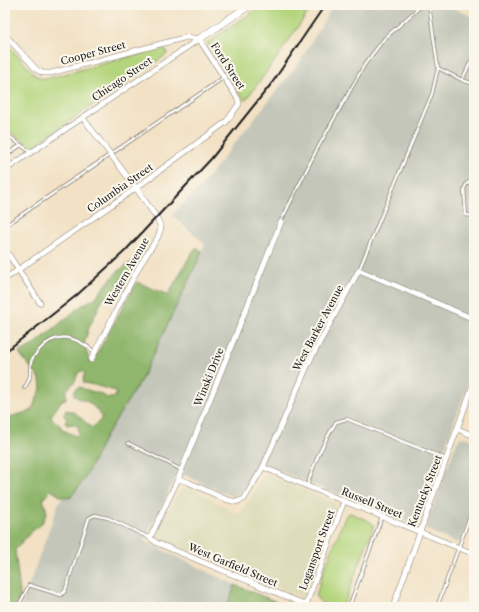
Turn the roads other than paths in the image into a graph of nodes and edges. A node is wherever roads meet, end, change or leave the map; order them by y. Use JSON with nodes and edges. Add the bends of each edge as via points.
{"nodes":[{"id":1,"x":250,"y":5,"type":"edge"},
{"id":2,"x":422,"y":5,"type":"edge"},
{"id":3,"x":429,"y":5,"type":"edge"},
{"id":4,"x":5,"y":35,"type":"edge"},
{"id":5,"x":199,"y":39,"type":"junction"},
{"id":6,"x":474,"y":56,"type":"edge"},
{"id":7,"x":438,"y":68,"type":"junction"},
{"id":8,"x":224,"y":77,"type":"junction"},
{"id":9,"x":462,"y":80,"type":"junction"},
{"id":10,"x":474,"y":84,"type":"edge"},
{"id":11,"x":239,"y":104,"type":"joint"},
{"id":12,"x":83,"y":118,"type":"junction"},
{"id":13,"x":5,"y":133,"type":"edge"},
{"id":14,"x":21,"y":145,"type":"junction"},
{"id":15,"x":32,"y":152,"type":"junction"},
{"id":16,"x":111,"y":155,"type":"junction"},
{"id":17,"x":5,"y":156,"type":"edge"},
{"id":18,"x":5,"y":170,"type":"edge"},
{"id":19,"x":474,"y":181,"type":"edge"},
{"id":20,"x":136,"y":188,"type":"junction"},
{"id":21,"x":474,"y":216,"type":"edge"},
{"id":22,"x":281,"y":222,"type":"joint"},
{"id":23,"x":5,"y":226,"type":"edge"},
{"id":24,"x":5,"y":249,"type":"edge"},
{"id":25,"x":19,"y":269,"type":"junction"},
{"id":26,"x":359,"y":270,"type":"junction"},
{"id":27,"x":5,"y":279,"type":"edge"},
{"id":28,"x":40,"y":303,"type":"dead end"},
{"id":29,"x":474,"y":319,"type":"edge"},
{"id":30,"x":95,"y":352,"type":"junction"},
{"id":31,"x":91,"y":360,"type":"dead end"},
{"id":32,"x":474,"y":382,"type":"edge"},
{"id":33,"x":24,"y":388,"type":"dead end"},
{"id":34,"x":458,"y":429,"type":"junction"},
{"id":35,"x":474,"y":436,"type":"edge"},
{"id":36,"x":128,"y":443,"type":"dead end"},
{"id":37,"x":446,"y":459,"type":"junction"},
{"id":38,"x":263,"y":467,"type":"junction"},
{"id":39,"x":182,"y":470,"type":"junction"},
{"id":40,"x":178,"y":480,"type":"junction"},
{"id":41,"x":307,"y":486,"type":"junction"},
{"id":42,"x":344,"y":501,"type":"junction"},
{"id":43,"x":474,"y":504,"type":"edge"},
{"id":44,"x":382,"y":517,"type":"junction"},
{"id":45,"x":419,"y":532,"type":"junction"},
{"id":46,"x":150,"y":538,"type":"junction"},
{"id":47,"x":458,"y":548,"type":"junction"},
{"id":48,"x":474,"y":554,"type":"edge"},
{"id":49,"x":308,"y":606,"type":"edge"},
{"id":50,"x":18,"y":607,"type":"edge"},
{"id":51,"x":349,"y":607,"type":"edge"},
{"id":52,"x":393,"y":607,"type":"edge"},
{"id":53,"x":437,"y":607,"type":"edge"}],
"edges":[{"from":1,"to":5,"type":"street","name":"Chicago Street"},
{"from":2,"to":22,"type":"lane","via":[[384,39],[365,64],[316,151]]},
{"from":3,"to":7,"type":"lane"},
{"from":4,"to":5,"type":"street","name":"Cooper Street","via":[[37,70],[43,73],[187,37]]},
{"from":5,"to":8,"type":"street","name":"Ford Street"},
{"from":5,"to":12,"type":"street","name":"Chicago Street"},
{"from":6,"to":9,"type":"lane"},
{"from":7,"to":9,"type":"lane"},
{"from":7,"to":26,"type":"lane","via":[[432,94]]},
{"from":8,"to":11,"type":"street","name":"Ford Street"},
{"from":8,"to":16,"type":"lane"},
{"from":9,"to":10,"type":"lane"},
{"from":11,"to":20,"type":"street","name":"Columbia Street","via":[[226,122]]},
{"from":12,"to":15,"type":"street","name":"Chicago Street"},
{"from":12,"to":16,"type":"street","name":"Western Avenue"},
{"from":13,"to":14,"type":"lane"},
{"from":14,"to":15,"type":"lane"},
{"from":14,"to":17,"type":"lane"},
{"from":15,"to":18,"type":"street","name":"Chicago Street"},
{"from":16,"to":20,"type":"street","name":"Western Avenue"},
{"from":16,"to":23,"type":"lane"},
{"from":19,"to":21,"type":"lane","via":[[467,183],[464,189],[466,215]]},
{"from":20,"to":25,"type":"street","name":"Columbia Street"},
{"from":20,"to":30,"type":"street","name":"Western Avenue","via":[[157,218],[160,228],[158,237]]},
{"from":22,"to":39,"type":"street","name":"Winski Drive"},
{"from":24,"to":25,"type":"street"},
{"from":25,"to":27,"type":"street","name":"Columbia Street"},
{"from":25,"to":28,"type":"street"},
{"from":26,"to":29,"type":"street"},
{"from":26,"to":38,"type":"street","name":"West Barker Avenue","via":[[310,360]]},
{"from":30,"to":31,"type":"street","name":"Western Avenue"},
{"from":30,"to":33,"type":"lane","via":[[86,345],[65,337],[52,340],[31,361],[30,380]]},
{"from":32,"to":34,"type":"street","name":"Kentucky Street"},
{"from":34,"to":35,"type":"street"},
{"from":34,"to":37,"type":"street","name":"Kentucky Street"},
{"from":36,"to":39,"type":"lane"},
{"from":37,"to":41,"type":"lane","via":[[348,419],[336,422],[323,443]]},
{"from":37,"to":45,"type":"street","name":"Kentucky Street"},
{"from":38,"to":40,"type":"street","name":"West Barker Avenue","via":[[244,499],[236,502]]},
{"from":38,"to":41,"type":"street","name":"Russell Street"},
{"from":39,"to":40,"type":"street","name":"Winski Drive"},
{"from":40,"to":46,"type":"street","name":"Winski Drive"},
{"from":41,"to":42,"type":"street","name":"Russell Street"},
{"from":42,"to":44,"type":"street","name":"Russell Street"},
{"from":42,"to":49,"type":"street","name":"Logansport Street"},
{"from":43,"to":47,"type":"lane"},
{"from":44,"to":45,"type":"street","name":"Russell Street"},
{"from":44,"to":51,"type":"lane"},
{"from":45,"to":47,"type":"street","name":"Russell Street"},
{"from":45,"to":52,"type":"street","name":"Kentucky Street"},
{"from":46,"to":49,"type":"street","name":"West Garfield Street"},
{"from":46,"to":50,"type":"lane","via":[[108,518],[95,515],[89,518],[65,591],[60,595],[29,585]]},
{"from":47,"to":48,"type":"street","name":"Russell Street"},
{"from":47,"to":53,"type":"lane"}]}
